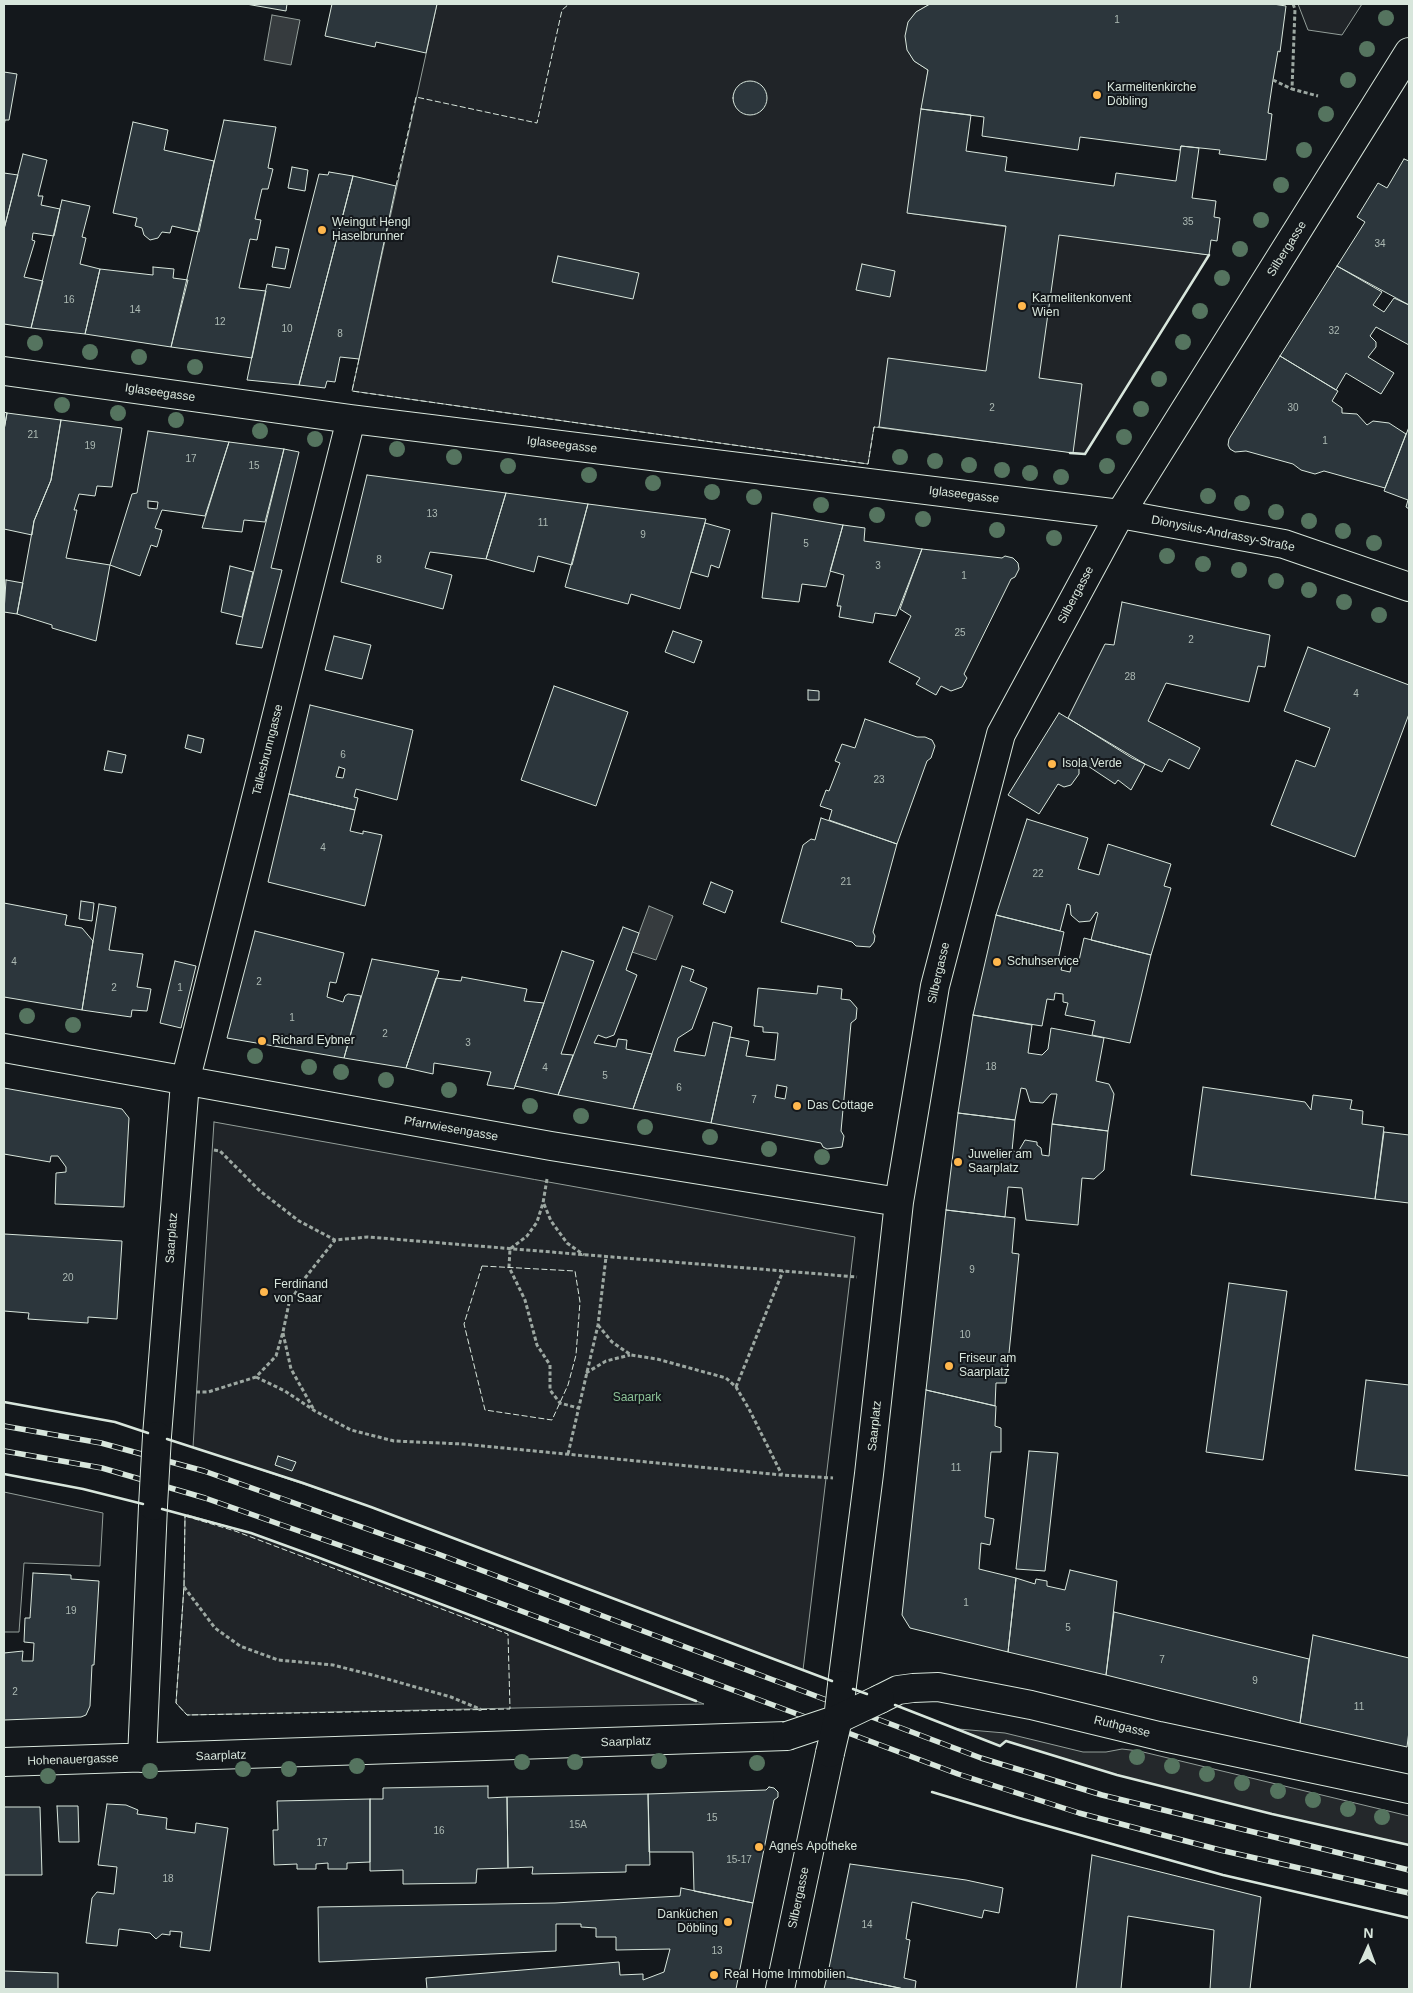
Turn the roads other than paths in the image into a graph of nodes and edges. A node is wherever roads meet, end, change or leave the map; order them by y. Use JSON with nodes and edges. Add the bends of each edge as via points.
{"nodes":[{"id":1,"x":1409,"y":52,"type":"edge"},
{"id":2,"x":4,"y":371,"type":"edge"},
{"id":3,"x":351,"y":419,"type":"junction"},
{"id":4,"x":1120,"y":514,"type":"junction"},
{"id":5,"x":1409,"y":587,"type":"edge"},
{"id":6,"x":4,"y":1048,"type":"edge"},
{"id":7,"x":185,"y":1082,"type":"junction"},
{"id":8,"x":899,"y":1202,"type":"junction"},
{"id":9,"x":838,"y":1719,"type":"junction"},
{"id":10,"x":142,"y":1758,"type":"junction"},
{"id":11,"x":4,"y":1762,"type":"edge"},
{"id":12,"x":1409,"y":1789,"type":"edge"},
{"id":13,"x":780,"y":1989,"type":"edge"}],
"edges":[{"from":1,"to":4,"type":"street","name":"Silbergasse"},
{"from":2,"to":3,"type":"street","name":"Iglaseegasse"},
{"from":3,"to":4,"type":"street","name":"Iglaseegasse"},
{"from":3,"to":7,"type":"street","name":"Tallesbrunngasse"},
{"from":4,"to":5,"type":"street","name":"Dionysius-Andrassy-Straße","via":[[1284,544]]},
{"from":4,"to":8,"type":"street","name":"Silbergasse","via":[[1001,734],[935,986]]},
{"from":6,"to":7,"type":"street","name":"Pfarrwiesengasse"},
{"from":7,"to":8,"type":"street","name":"Pfarrwiesengasse"},
{"from":7,"to":10,"type":"street","name":"Saarplatz","bridge":true,"via":[[157,1436]]},
{"from":8,"to":9,"type":"street","name":"Saarplatz","bridge":true},
{"from":9,"to":10,"type":"street","name":"Saarplatz","bridge":true,"via":[[787,1736]]},
{"from":9,"to":12,"type":"street","name":"Ruthgasse","bridge":true,"via":[[898,1690],[938,1687]]},
{"from":9,"to":13,"type":"street","name":"Silbergasse","bridge":true},
{"from":10,"to":11,"type":"street","name":"Hohenauergasse"}]}
